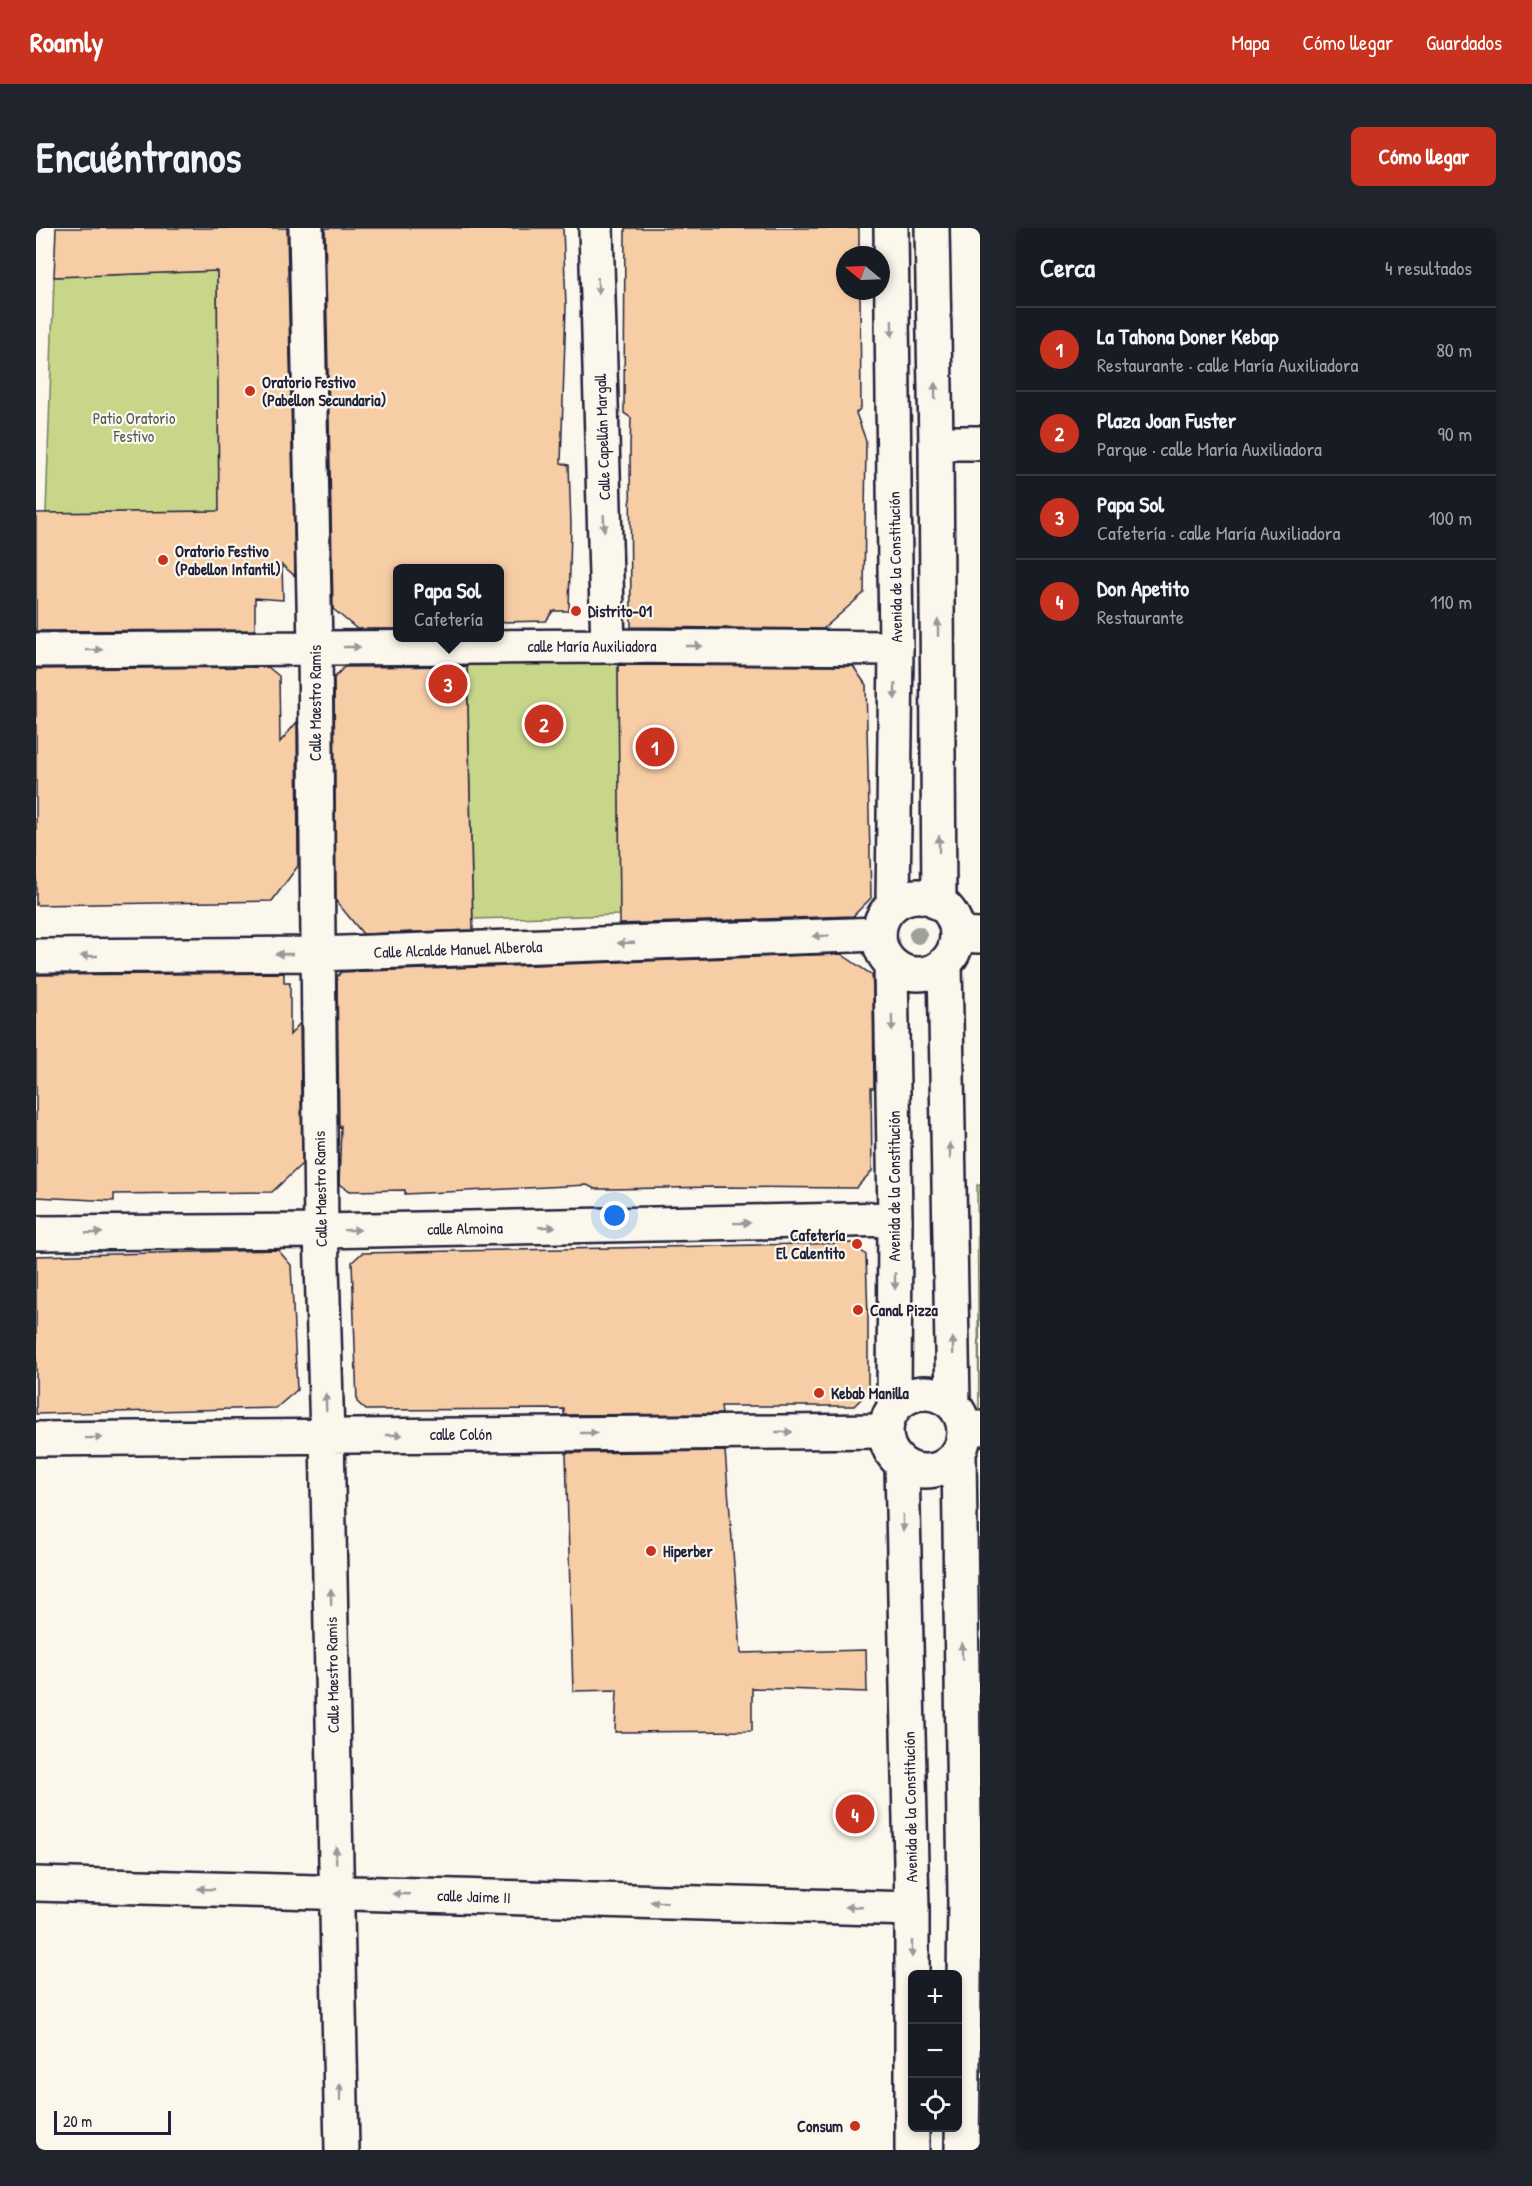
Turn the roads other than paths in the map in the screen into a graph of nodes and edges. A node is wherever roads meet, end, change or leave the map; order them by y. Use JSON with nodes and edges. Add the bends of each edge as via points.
{"nodes":[{"id":1,"x":306,"y":228,"type":"edge"},
{"id":2,"x":596,"y":228,"type":"edge"},
{"id":3,"x":891,"y":228,"type":"edge"},
{"id":4,"x":932,"y":228,"type":"edge"},
{"id":5,"x":936,"y":443,"type":"junction"},
{"id":6,"x":980,"y":443,"type":"edge"},
{"id":7,"x":608,"y":646,"type":"junction"},
{"id":8,"x":315,"y":647,"type":"junction"},
{"id":9,"x":896,"y":648,"type":"junction"},
{"id":10,"x":36,"y":650,"type":"edge"},
{"id":11,"x":939,"y":903,"type":"junction"},
{"id":12,"x":886,"y":919,"type":"junction"},
{"id":13,"x":961,"y":945,"type":"edge"},
{"id":14,"x":317,"y":954,"type":"junction"},
{"id":15,"x":36,"y":956,"type":"edge"},
{"id":16,"x":891,"y":965,"type":"junction"},
{"id":17,"x":895,"y":1219,"type":"junction"},
{"id":18,"x":321,"y":1231,"type":"junction"},
{"id":19,"x":36,"y":1233,"type":"edge"},
{"id":20,"x":890,"y":1419,"type":"junction"},
{"id":21,"x":964,"y":1428,"type":"edge"},
{"id":22,"x":327,"y":1436,"type":"junction"},
{"id":23,"x":36,"y":1439,"type":"edge"},
{"id":24,"x":902,"y":1465,"type":"junction"},
{"id":25,"x":36,"y":1884,"type":"edge"},
{"id":26,"x":336,"y":1892,"type":"junction"},
{"id":27,"x":973,"y":1899,"type":"edge"},
{"id":28,"x":912,"y":1909,"type":"junction"},
{"id":29,"x":342,"y":2150,"type":"edge"},
{"id":30,"x":912,"y":2150,"type":"edge"},
{"id":31,"x":962,"y":2150,"type":"edge"}],
"edges":[{"from":1,"to":8,"type":"street","name":"Calle Maestro Ramis"},
{"from":2,"to":7,"type":"street","name":"Calle Capellán Margall","one_way":true},
{"from":3,"to":9,"type":"street","name":"Avenida de la Constitución","one_way":true},
{"from":5,"to":4,"type":"street","one_way":true},
{"from":5,"to":6,"type":"street"},
{"from":11,"to":5,"type":"street","one_way":true},
{"from":8,"to":7,"type":"street","name":"calle María Auxiliadora","one_way":true},
{"from":7,"to":9,"type":"street","name":"calle María Auxiliadora","one_way":true},
{"from":10,"to":8,"type":"street","name":"calle María Auxiliadora","one_way":true},
{"from":8,"to":14,"type":"street","name":"Calle Maestro Ramis"},
{"from":9,"to":12,"type":"street","name":"Avenida de la Constitución","one_way":true},
{"from":11,"to":12,"type":"street","via":[[928,897],[903,899]]},
{"from":11,"to":13,"type":"street","via":[[949,911]]},
{"from":12,"to":14,"type":"street","name":"Calle Alcalde Manuel Alberola","one_way":true},
{"from":12,"to":16,"type":"street","via":[[879,942]]},
{"from":13,"to":16,"type":"street","via":[[929,973],[916,975]]},
{"from":21,"to":13,"type":"street","one_way":true},
{"from":14,"to":15,"type":"street","name":"Calle Alcalde Manuel Alberola","one_way":true},
{"from":14,"to":18,"type":"street","name":"Calle Maestro Ramis"},
{"from":16,"to":17,"type":"street","name":"Avenida de la Constitución","one_way":true},
{"from":18,"to":17,"type":"street","name":"calle Almoina","one_way":true},
{"from":17,"to":20,"type":"street","name":"Avenida de la Constitución","one_way":true},
{"from":19,"to":18,"type":"street","name":"calle Almoina","one_way":true},
{"from":22,"to":18,"type":"street","name":"Calle Maestro Ramis","one_way":true},
{"from":20,"to":21,"type":"street","via":[[904,1398],[923,1393],[942,1397]]},
{"from":22,"to":20,"type":"street","name":"calle Colón","one_way":true},
{"from":20,"to":24,"type":"street","via":[[887,1444]]},
{"from":21,"to":24,"type":"street","via":[[950,1463],[939,1470],[914,1471]]},
{"from":27,"to":21,"type":"street","one_way":true},
{"from":23,"to":22,"type":"street","name":"calle Colón","one_way":true},
{"from":26,"to":22,"type":"street","name":"Calle Maestro Ramis","one_way":true},
{"from":24,"to":28,"type":"street","name":"Avenida de la Constitución","one_way":true},
{"from":26,"to":25,"type":"street","name":"calle Jaime II","one_way":true},
{"from":28,"to":26,"type":"street","name":"calle Jaime II","one_way":true},
{"from":29,"to":26,"type":"street","name":"Calle Maestro Ramis","one_way":true},
{"from":27,"to":31,"type":"street"},
{"from":28,"to":30,"type":"street","name":"Avenida de la Constitución","one_way":true}]}
